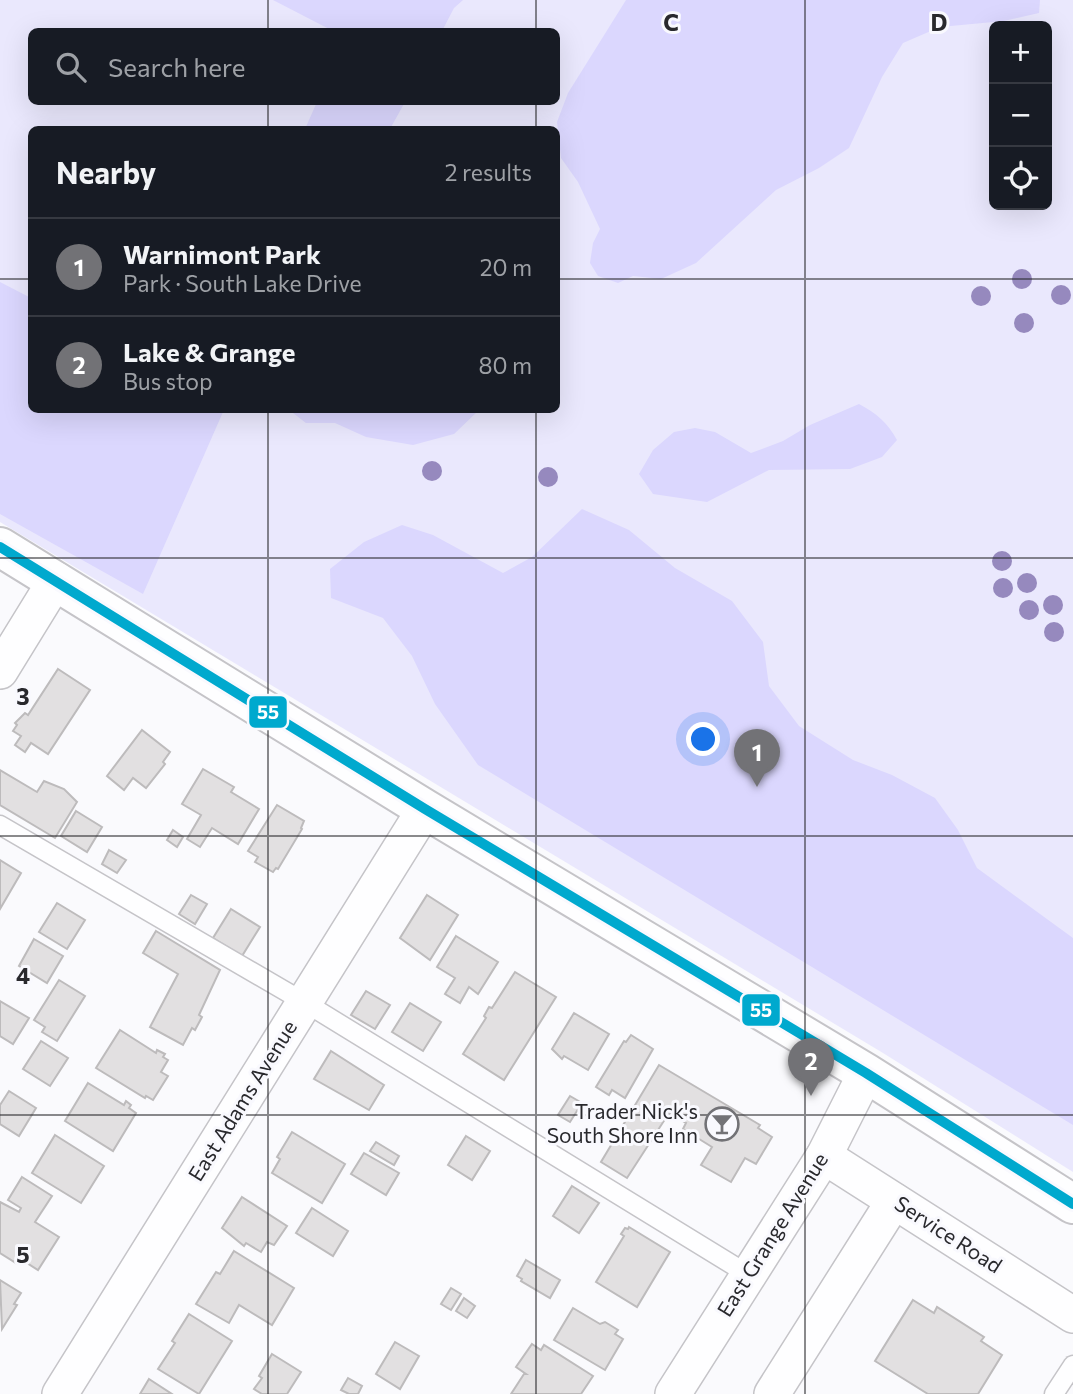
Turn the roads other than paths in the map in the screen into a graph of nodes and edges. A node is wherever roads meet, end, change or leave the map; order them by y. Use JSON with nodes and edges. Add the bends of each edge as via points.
{"nodes":[{"id":1,"x":0,"y":547,"type":"edge"},
{"id":2,"x":56,"y":580,"type":"junction"},
{"id":3,"x":0,"y":671,"type":"edge"},
{"id":4,"x":425,"y":809,"type":"junction"},
{"id":5,"x":0,"y":825,"type":"edge"},
{"id":6,"x":304,"y":1002,"type":"junction"},
{"id":7,"x":866,"y":1073,"type":"junction"},
{"id":8,"x":824,"y":1156,"type":"junction"},
{"id":9,"x":894,"y":1201,"type":"junction"},
{"id":10,"x":1073,"y":1204,"type":"edge"},
{"id":11,"x":748,"y":1275,"type":"junction"},
{"id":12,"x":1073,"y":1315,"type":"edge"},
{"id":13,"x":1073,"y":1365,"type":"edge"},
{"id":14,"x":60,"y":1394,"type":"edge"},
{"id":15,"x":673,"y":1394,"type":"edge"},
{"id":16,"x":772,"y":1394,"type":"edge"},
{"id":17,"x":1054,"y":1394,"type":"edge"}],
"edges":[{"from":1,"to":2,"type":"main road"},
{"from":2,"to":3,"type":"street"},
{"from":2,"to":4,"type":"main road"},
{"from":4,"to":6,"type":"street","name":"East Adams Avenue"},
{"from":4,"to":7,"type":"main road"},
{"from":5,"to":6,"type":"lane"},
{"from":6,"to":11,"type":"lane"},
{"from":6,"to":14,"type":"street","name":"East Adams Avenue"},
{"from":7,"to":8,"type":"street","name":"East Grange Avenue"},
{"from":7,"to":10,"type":"main road"},
{"from":8,"to":9,"type":"street","name":"Service Road"},
{"from":8,"to":11,"type":"street","name":"East Grange Avenue"},
{"from":9,"to":12,"type":"street","name":"Service Road"},
{"from":9,"to":16,"type":"street"},
{"from":11,"to":15,"type":"street","name":"East Grange Avenue"},
{"from":13,"to":17,"type":"lane"}]}
